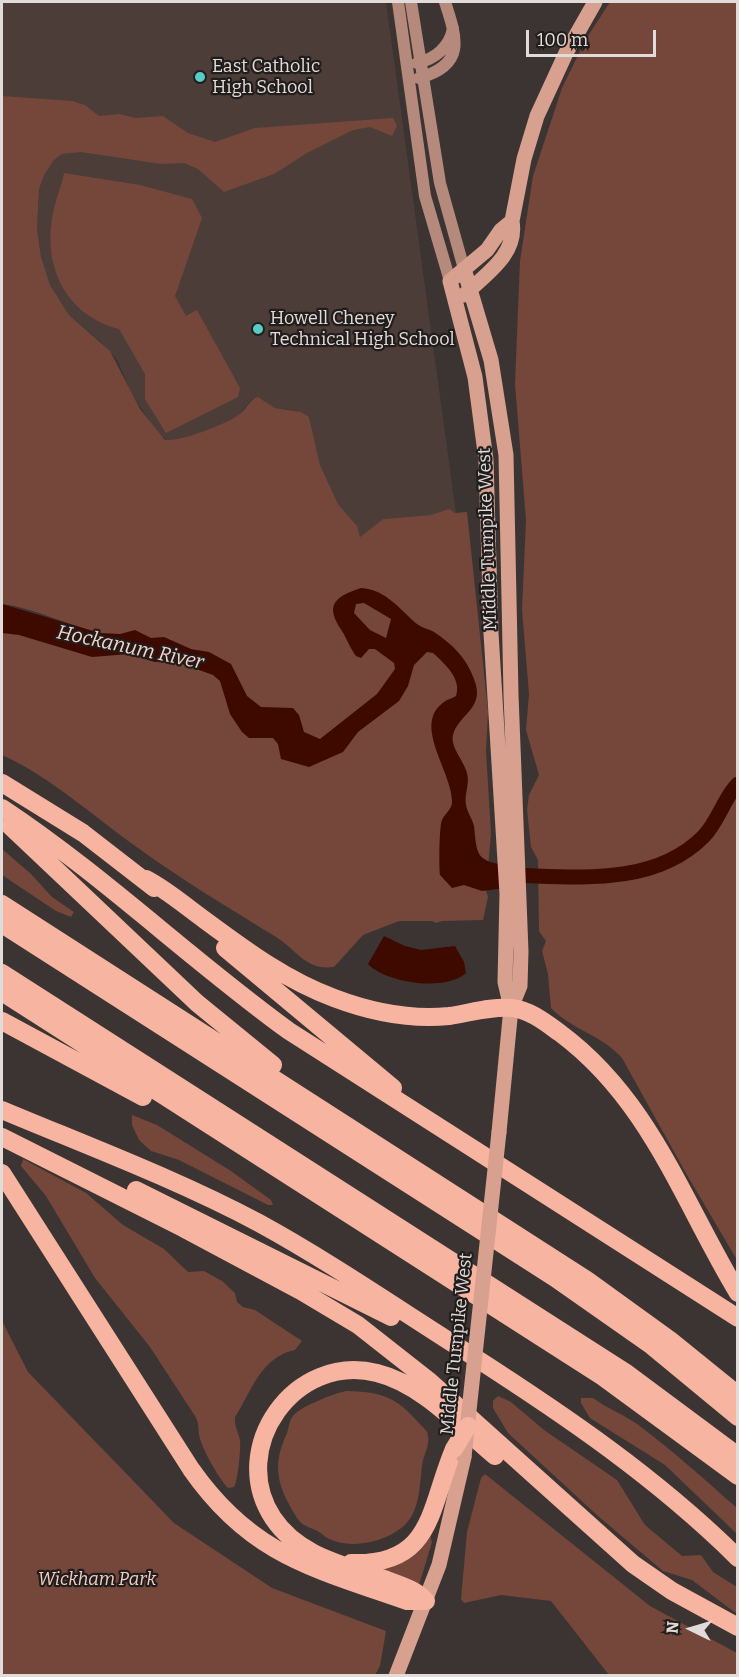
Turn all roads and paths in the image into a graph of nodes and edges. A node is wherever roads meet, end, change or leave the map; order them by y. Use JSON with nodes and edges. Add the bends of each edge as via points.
{"nodes":[{"id":1,"x":398,"y":2,"type":"edge"},
{"id":2,"x":411,"y":2,"type":"edge"},
{"id":3,"x":445,"y":2,"type":"edge"},
{"id":4,"x":595,"y":2,"type":"edge"},
{"id":5,"x":453,"y":27,"type":"junction"},
{"id":6,"x":422,"y":62,"type":"junction"},
{"id":7,"x":406,"y":65,"type":"junction"},
{"id":8,"x":424,"y":77,"type":"junction"},
{"id":9,"x":409,"y":81,"type":"junction"},
{"id":10,"x":512,"y":221,"type":"junction"},
{"id":11,"x":464,"y":269,"type":"junction"},
{"id":12,"x":450,"y":281,"type":"junction"},
{"id":13,"x":471,"y":288,"type":"junction"},
{"id":14,"x":456,"y":302,"type":"junction"},
{"id":15,"x":505,"y":736,"type":"junction"},
{"id":16,"x":2,"y":783,"type":"edge"},
{"id":17,"x":2,"y":808,"type":"edge"},
{"id":18,"x":2,"y":819,"type":"edge"},
{"id":19,"x":146,"y":879,"type":"junction"},
{"id":20,"x":2,"y":904,"type":"edge"},
{"id":21,"x":2,"y":924,"type":"edge"},
{"id":22,"x":2,"y":973,"type":"edge"},
{"id":23,"x":2,"y":992,"type":"edge"},
{"id":24,"x":511,"y":1008,"type":"junction"},
{"id":25,"x":2,"y":1021,"type":"edge"},
{"id":26,"x":308,"y":1100,"type":"junction"},
{"id":27,"x":2,"y":1110,"type":"edge"},
{"id":28,"x":2,"y":1127,"type":"edge"},
{"id":29,"x":2,"y":1137,"type":"edge"},
{"id":30,"x":233,"y":1140,"type":"junction"},
{"id":31,"x":471,"y":1147,"type":"junction"},
{"id":32,"x":2,"y":1173,"type":"edge"},
{"id":33,"x":738,"y":1293,"type":"edge"},
{"id":34,"x":738,"y":1318,"type":"edge"},
{"id":35,"x":495,"y":1371,"type":"junction"},
{"id":36,"x":738,"y":1395,"type":"edge"},
{"id":37,"x":738,"y":1417,"type":"edge"},
{"id":38,"x":468,"y":1426,"type":"joint"},
{"id":39,"x":459,"y":1453,"type":"junction"},
{"id":40,"x":738,"y":1456,"type":"edge"},
{"id":41,"x":738,"y":1476,"type":"edge"},
{"id":42,"x":612,"y":1548,"type":"junction"},
{"id":43,"x":738,"y":1558,"type":"edge"},
{"id":44,"x":325,"y":1559,"type":"junction"},
{"id":45,"x":426,"y":1601,"type":"junction"},
{"id":46,"x":738,"y":1627,"type":"edge"},
{"id":47,"x":396,"y":1676,"type":"edge"}],
"edges":[{"from":1,"to":7,"type":"main road","name":"Middle Turnpike West"},
{"from":2,"to":6,"type":"main road","name":"Middle Turnpike West"},
{"from":3,"to":5,"type":"main road"},
{"from":4,"to":10,"type":"main road","via":[[537,116]]},
{"from":5,"to":6,"type":"main road","via":[[445,47]]},
{"from":5,"to":8,"type":"main road","via":[[456,45],[451,58],[442,69]]},
{"from":6,"to":7,"type":"main road"},
{"from":6,"to":8,"type":"main road","name":"Middle Turnpike West"},
{"from":7,"to":9,"type":"main road","name":"Middle Turnpike West"},
{"from":8,"to":9,"type":"main road"},
{"from":8,"to":11,"type":"main road","name":"Middle Turnpike West","via":[[442,189]]},
{"from":9,"to":12,"type":"main road","name":"Middle Turnpike West","via":[[425,196]]},
{"from":10,"to":11,"type":"main road"},
{"from":10,"to":13,"type":"main road","via":[[514,235],[506,252]]},
{"from":11,"to":12,"type":"main road"},
{"from":11,"to":13,"type":"main road","name":"Middle Turnpike West"},
{"from":12,"to":14,"type":"main road","name":"Middle Turnpike West"},
{"from":13,"to":14,"type":"main road"},
{"from":13,"to":15,"type":"main road","name":"Middle Turnpike West","via":[[494,371],[505,445]]},
{"from":14,"to":15,"type":"main road","name":"Middle Turnpike West","via":[[474,369],[483,429]]},
{"from":15,"to":24,"type":"main road","name":"Middle Turnpike West","via":[[520,982]]},
{"from":16,"to":19,"type":"highway","via":[[64,820]]},
{"from":17,"to":31,"type":"highway","via":[[260,1010],[382,1093]]},
{"from":18,"to":26,"type":"highway","via":[[197,1003],[280,1071]]},
{"from":19,"to":24,"type":"highway","via":[[285,976],[347,1003],[391,1015],[417,1017]]},
{"from":19,"to":31,"type":"highway","via":[[394,1089]]},
{"from":20,"to":26,"type":"highway"},
{"from":21,"to":37,"type":"highway","via":[[555,1278],[652,1346]]},
{"from":22,"to":40,"type":"highway","via":[[625,1372]]},
{"from":23,"to":30,"type":"highway"},
{"from":24,"to":33,"type":"highway","via":[[532,1015],[563,1036],[622,1091],[660,1150]]},
{"from":24,"to":38,"type":"main road","name":"Middle Turnpike West","bridge":true},
{"from":25,"to":30,"type":"highway","via":[[183,1120]]},
{"from":26,"to":36,"type":"highway","via":[[587,1280]]},
{"from":27,"to":35,"type":"highway","via":[[164,1177],[260,1224]]},
{"from":28,"to":35,"type":"highway","via":[[290,1264],[465,1361]]},
{"from":29,"to":42,"type":"highway","via":[[183,1228],[358,1325],[420,1373]]},
{"from":30,"to":41,"type":"highway","via":[[616,1386]]},
{"from":31,"to":34,"type":"highway"},
{"from":32,"to":45,"type":"highway","via":[[191,1469],[223,1509],[263,1543],[303,1564],[407,1601]]},
{"from":35,"to":43,"type":"highway","via":[[623,1457]]},
{"from":38,"to":39,"type":"highway","bridge":true},
{"from":39,"to":44,"type":"highway","via":[[431,1518],[414,1544],[397,1555],[373,1562]]},
{"from":39,"to":45,"type":"main road","name":"Middle Turnpike West","via":[[446,1539]]},
{"from":42,"to":44,"type":"highway","via":[[588,1533],[417,1392],[384,1375],[350,1370],[313,1379],[287,1398],[267,1425],[258,1458],[260,1489],[272,1516],[292,1540]]},
{"from":42,"to":46,"type":"highway","via":[[672,1591]]},
{"from":44,"to":45,"type":"highway","via":[[414,1590]]},
{"from":45,"to":47,"type":"main road","name":"Middle Turnpike West"}]}
